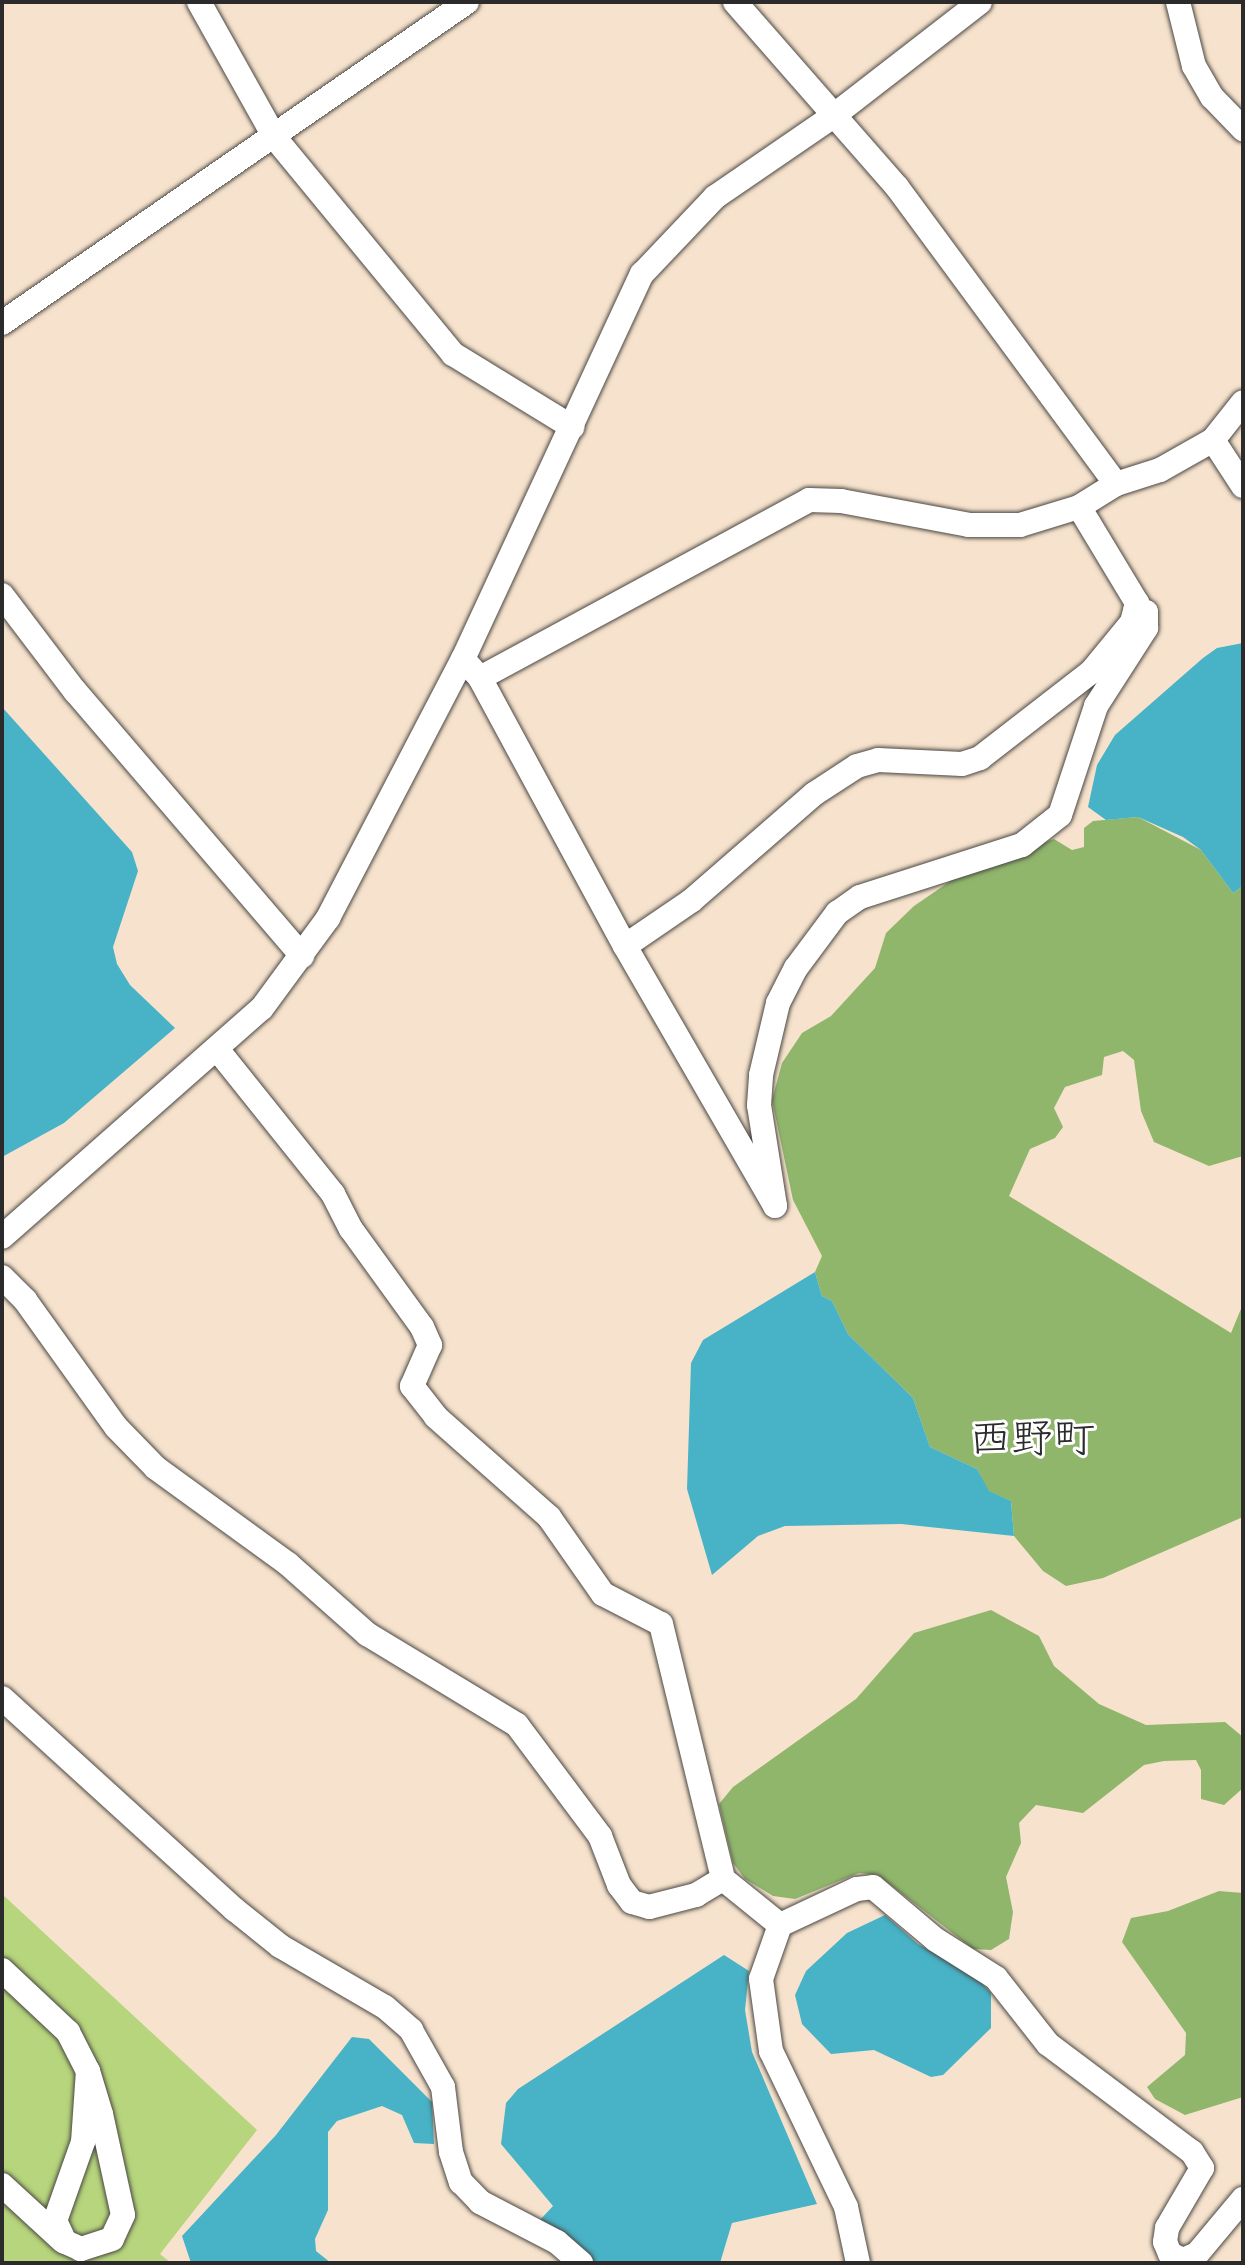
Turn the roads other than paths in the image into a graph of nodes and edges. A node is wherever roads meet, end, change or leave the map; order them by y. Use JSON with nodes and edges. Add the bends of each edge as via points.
{"nodes":[{"id":1,"x":199,"y":2,"type":"edge"},
{"id":2,"x":467,"y":2,"type":"edge"},
{"id":3,"x":735,"y":2,"type":"edge"},
{"id":4,"x":980,"y":2,"type":"edge"},
{"id":5,"x":1178,"y":2,"type":"edge"},
{"id":6,"x":832,"y":117,"type":"junction"},
{"id":7,"x":1243,"y":129,"type":"edge"},
{"id":8,"x":275,"y":138,"type":"junction"},
{"id":9,"x":2,"y":323,"type":"edge"},
{"id":10,"x":1243,"y":402,"type":"edge"},
{"id":11,"x":572,"y":427,"type":"junction"},
{"id":12,"x":1213,"y":440,"type":"junction"},
{"id":13,"x":1116,"y":484,"type":"junction"},
{"id":14,"x":1243,"y":486,"type":"edge"},
{"id":15,"x":1079,"y":507,"type":"junction"},
{"id":16,"x":2,"y":595,"type":"edge"},
{"id":17,"x":1135,"y":609,"type":"junction"},
{"id":18,"x":463,"y":659,"type":"junction"},
{"id":19,"x":480,"y":678,"type":"junction"},
{"id":20,"x":625,"y":946,"type":"junction"},
{"id":21,"x":302,"y":956,"type":"junction"},
{"id":22,"x":217,"y":1049,"type":"junction"},
{"id":23,"x":2,"y":1237,"type":"edge"},
{"id":24,"x":3,"y":1281,"type":"edge"},
{"id":25,"x":2,"y":1698,"type":"edge"},
{"id":26,"x":723,"y":1879,"type":"junction"},
{"id":27,"x":780,"y":1925,"type":"junction"},
{"id":28,"x":2,"y":1970,"type":"edge"},
{"id":29,"x":88,"y":2071,"type":"junction"},
{"id":30,"x":2,"y":2185,"type":"edge"},
{"id":31,"x":1243,"y":2199,"type":"edge"},
{"id":32,"x":65,"y":2242,"type":"junction"},
{"id":33,"x":581,"y":2263,"type":"edge"},
{"id":34,"x":858,"y":2263,"type":"edge"}],
"edges":[{"from":1,"to":8,"type":"street"},
{"from":2,"to":8,"type":"street"},
{"from":3,"to":6,"type":"street"},
{"from":4,"to":6,"type":"street"},
{"from":5,"to":7,"type":"street","via":[[1194,66],[1212,97]]},
{"from":6,"to":11,"type":"street","via":[[715,197],[642,274]]},
{"from":6,"to":13,"type":"street","via":[[897,187]]},
{"from":8,"to":9,"type":"street"},
{"from":8,"to":11,"type":"street","via":[[453,354]]},
{"from":10,"to":12,"type":"street"},
{"from":11,"to":18,"type":"street"},
{"from":12,"to":13,"type":"street","via":[[1160,470]]},
{"from":12,"to":14,"type":"street"},
{"from":13,"to":15,"type":"street"},
{"from":15,"to":17,"type":"street","via":[[1137,603]]},
{"from":15,"to":19,"type":"street","via":[[1020,525],[969,525],[809,500]]},
{"from":16,"to":21,"type":"street","via":[[75,691]]},
{"from":17,"to":20,"type":"street","via":[[1132,622],[1091,672],[999,746],[962,764],[878,760],[857,766],[814,794],[691,901]]},
{"from":17,"to":20,"type":"street","via":[[1146,612],[1146,628],[1096,706],[1060,815],[1022,845],[860,897],[837,913],[796,968],[778,1003],[761,1075],[759,1105],[775,1206]]},
{"from":18,"to":19,"type":"street"},
{"from":18,"to":21,"type":"street","via":[[328,918]]},
{"from":19,"to":20,"type":"street"},
{"from":21,"to":22,"type":"street","via":[[262,1008]]},
{"from":22,"to":23,"type":"street"},
{"from":22,"to":26,"type":"street","via":[[333,1194],[351,1229],[422,1327],[430,1345],[412,1386],[436,1417],[549,1517],[603,1594],[661,1624]]},
{"from":24,"to":26,"type":"street","via":[[116,1427],[156,1468],[288,1564],[367,1634],[517,1725],[600,1836],[619,1885],[632,1902],[649,1907],[696,1895]]},
{"from":25,"to":33,"type":"street","via":[[234,1909],[280,1946],[385,2007],[411,2030],[443,2087],[451,2152],[461,2182],[480,2202],[557,2242]]},
{"from":26,"to":27,"type":"street"},
{"from":27,"to":31,"type":"street","via":[[857,1889],[873,1887],[936,1940],[996,1978],[1048,2044],[1192,2152],[1202,2168],[1167,2228],[1170,2254],[1183,2260],[1197,2254]]},
{"from":27,"to":34,"type":"street","via":[[761,1979],[771,2051],[846,2207]]},
{"from":28,"to":29,"type":"street","via":[[68,2032]]},
{"from":29,"to":32,"type":"street","via":[[83,2142],[73,2184],[57,2208],[58,2231]]},
{"from":29,"to":32,"type":"street","via":[[123,2215],[118,2233],[101,2246],[81,2249]]},
{"from":30,"to":32,"type":"street"}]}
